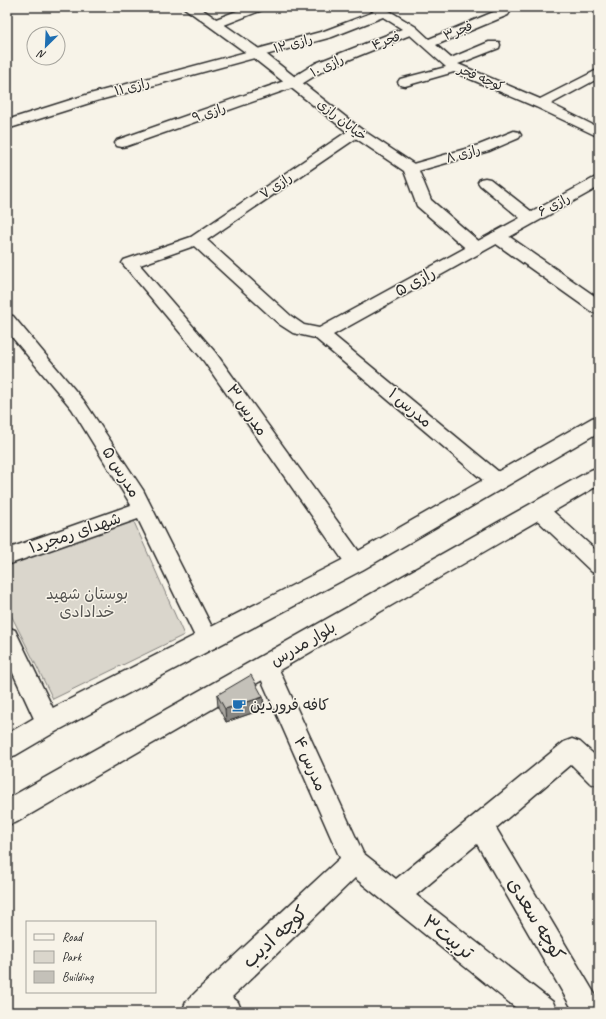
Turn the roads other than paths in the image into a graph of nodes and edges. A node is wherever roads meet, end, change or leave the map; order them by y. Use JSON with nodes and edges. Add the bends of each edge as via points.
{"nodes":[{"id":1,"x":190,"y":7,"type":"edge"},
{"id":2,"x":258,"y":7,"type":"edge"},
{"id":3,"x":498,"y":7,"type":"edge"},
{"id":4,"x":379,"y":10,"type":"edge"},
{"id":5,"x":215,"y":24,"type":"junction"},
{"id":6,"x":412,"y":30,"type":"junction"},
{"id":7,"x":427,"y":44,"type":"junction"},
{"id":8,"x":494,"y":45,"type":"dead end"},
{"id":9,"x":359,"y":51,"type":"joint"},
{"id":10,"x":257,"y":54,"type":"junction"},
{"id":11,"x":452,"y":65,"type":"junction"},
{"id":12,"x":599,"y":72,"type":"edge"},
{"id":13,"x":295,"y":82,"type":"junction"},
{"id":14,"x":405,"y":82,"type":"dead end"},
{"id":15,"x":541,"y":104,"type":"junction"},
{"id":16,"x":7,"y":125,"type":"edge"},
{"id":17,"x":356,"y":132,"type":"junction"},
{"id":18,"x":599,"y":132,"type":"edge"},
{"id":19,"x":514,"y":135,"type":"dead end"},
{"id":20,"x":122,"y":143,"type":"dead end"},
{"id":21,"x":411,"y":169,"type":"junction"},
{"id":22,"x":599,"y":181,"type":"edge"},
{"id":23,"x":485,"y":182,"type":"dead end"},
{"id":24,"x":530,"y":218,"type":"junction"},
{"id":25,"x":504,"y":234,"type":"junction"},
{"id":26,"x":197,"y":240,"type":"junction"},
{"id":27,"x":476,"y":248,"type":"junction"},
{"id":28,"x":130,"y":263,"type":"joint"},
{"id":29,"x":599,"y":308,"type":"edge"},
{"id":30,"x":7,"y":320,"type":"edge"},
{"id":31,"x":321,"y":334,"type":"junction"},
{"id":32,"x":599,"y":423,"type":"edge"},
{"id":33,"x":599,"y":475,"type":"edge"},
{"id":34,"x":498,"y":482,"type":"junction"},
{"id":35,"x":144,"y":509,"type":"junction"},
{"id":36,"x":539,"y":510,"type":"junction"},
{"id":37,"x":7,"y":557,"type":"edge"},
{"id":38,"x":356,"y":563,"type":"junction"},
{"id":39,"x":599,"y":566,"type":"edge"},
{"id":40,"x":7,"y":636,"type":"edge"},
{"id":41,"x":208,"y":641,"type":"junction"},
{"id":42,"x":266,"y":665,"type":"junction"},
{"id":43,"x":48,"y":724,"type":"junction"},
{"id":44,"x":7,"y":747,"type":"edge"},
{"id":45,"x":599,"y":775,"type":"edge"},
{"id":46,"x":7,"y":813,"type":"edge"},
{"id":47,"x":481,"y":827,"type":"junction"},
{"id":48,"x":354,"y":862,"type":"junction"},
{"id":49,"x":396,"y":896,"type":"junction"},
{"id":50,"x":212,"y":1007,"type":"edge"},
{"id":51,"x":543,"y":1012,"type":"edge"},
{"id":52,"x":590,"y":1012,"type":"edge"}],
"edges":[{"from":1,"to":5,"type":"street","name":"خیابان رازی"},
{"from":2,"to":5,"type":"street"},
{"from":3,"to":7,"type":"street","name":"فجر۳","via":[[504,12]]},
{"from":4,"to":6,"type":"street","name":"کوچه فجر"},
{"from":4,"to":10,"type":"street","name":"رازی ۱۲","via":[[328,34]]},
{"from":5,"to":10,"type":"street","name":"خیابان رازی"},
{"from":6,"to":7,"type":"street","name":"کوچه فجر"},
{"from":6,"to":9,"type":"street","name":"فجر۴"},
{"from":7,"to":11,"type":"street","name":"کوچه فجر"},
{"from":8,"to":11,"type":"street"},
{"from":9,"to":13,"type":"street","name":"رازی ۱۰","via":[[321,66]]},
{"from":10,"to":13,"type":"street","name":"خیابان رازی"},
{"from":10,"to":16,"type":"street","name":"رازی ۱۱","via":[[91,98]]},
{"from":11,"to":14,"type":"street"},
{"from":11,"to":15,"type":"street","name":"کوچه فجر"},
{"from":12,"to":15,"type":"street"},
{"from":13,"to":17,"type":"street","name":"خیابان رازی"},
{"from":13,"to":20,"type":"street","name":"رازی ۹"},
{"from":15,"to":18,"type":"street","name":"کوچه فجر"},
{"from":17,"to":21,"type":"street","name":"خیابان رازی"},
{"from":17,"to":26,"type":"street","name":"رازی ۷"},
{"from":19,"to":21,"type":"street","name":"رازی ۸","via":[[484,148]]},
{"from":21,"to":27,"type":"street","via":[[424,202]]},
{"from":22,"to":24,"type":"street","name":"رازی ۶"},
{"from":23,"to":24,"type":"street"},
{"from":24,"to":25,"type":"street","name":"رازی ۶"},
{"from":25,"to":27,"type":"street","name":"رازی ۵"},
{"from":25,"to":29,"type":"street"},
{"from":26,"to":28,"type":"street","name":"رازی ۷"},
{"from":26,"to":31,"type":"street","via":[[285,320],[299,329]]},
{"from":27,"to":31,"type":"street","name":"رازی ۵"},
{"from":28,"to":38,"type":"street","name":"مدرس ۳","via":[[209,356]]},
{"from":30,"to":35,"type":"street","name":"مدرس ۵","via":[[78,406]]},
{"from":31,"to":34,"type":"street","name":"مدرس ۱"},
{"from":32,"to":34,"type":"street"},
{"from":33,"to":36,"type":"street","name":"بلوار مدرس"},
{"from":34,"to":38,"type":"street"},
{"from":35,"to":37,"type":"street","name":"شهدای رمجرد۱"},
{"from":35,"to":41,"type":"street","name":"مدرس ۵"},
{"from":36,"to":39,"type":"street"},
{"from":36,"to":42,"type":"street","name":"بلوار مدرس"},
{"from":38,"to":41,"type":"street"},
{"from":40,"to":43,"type":"street"},
{"from":41,"to":43,"type":"street"},
{"from":42,"to":46,"type":"street","name":"بلوار مدرس"},
{"from":42,"to":48,"type":"street","name":"مدرس ۴"},
{"from":43,"to":44,"type":"street"},
{"from":45,"to":47,"type":"street","via":[[572,749]]},
{"from":47,"to":49,"type":"street"},
{"from":47,"to":52,"type":"street","name":"کوچه سعدی"},
{"from":48,"to":49,"type":"street","name":"تربیت۳"},
{"from":48,"to":50,"type":"street","name":"کوچه ادیب"},
{"from":49,"to":51,"type":"street","name":"تربیت۳"}]}
